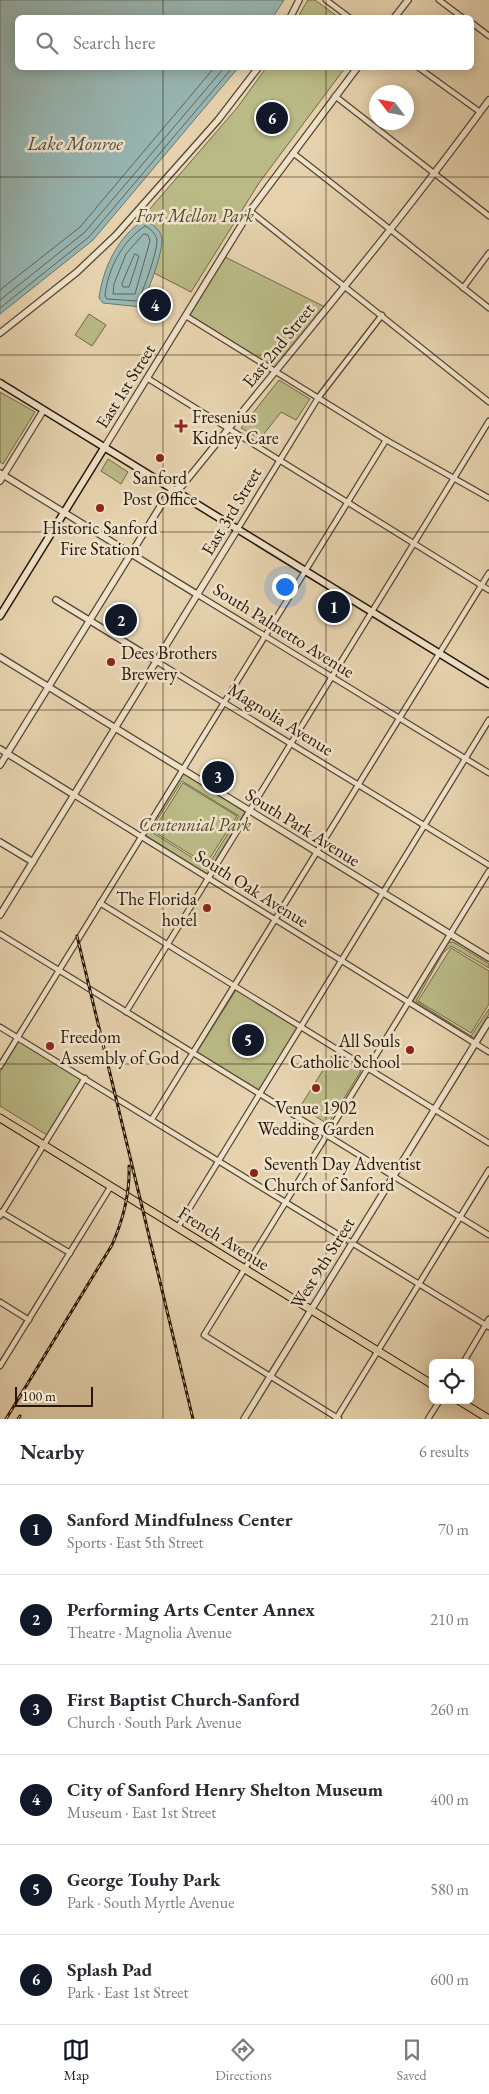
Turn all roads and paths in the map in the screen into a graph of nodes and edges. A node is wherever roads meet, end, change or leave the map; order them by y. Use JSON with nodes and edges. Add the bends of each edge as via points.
{"nodes":[{"id":1,"x":299,"y":0,"type":"edge"},
{"id":2,"x":326,"y":0,"type":"edge"},
{"id":3,"x":408,"y":0,"type":"edge"},
{"id":4,"x":439,"y":0,"type":"edge"},
{"id":5,"x":292,"y":15,"type":"edge"},
{"id":6,"x":346,"y":15,"type":"edge"},
{"id":7,"x":396,"y":15,"type":"edge"},
{"id":8,"x":459,"y":15,"type":"edge"},
{"id":9,"x":474,"y":25,"type":"edge"},
{"id":10,"x":489,"y":36,"type":"edge"},
{"id":11,"x":256,"y":70,"type":"edge"},
{"id":12,"x":356,"y":70,"type":"edge"},
{"id":13,"x":422,"y":70,"type":"edge"},
{"id":14,"x":336,"y":96,"type":"junction"},
{"id":15,"x":489,"y":100,"type":"edge"},
{"id":16,"x":480,"y":112,"type":"junction"},
{"id":17,"x":293,"y":153,"type":"junction"},
{"id":18,"x":434,"y":174,"type":"junction"},
{"id":19,"x":250,"y":211,"type":"junction"},
{"id":20,"x":489,"y":216,"type":"edge"},
{"id":21,"x":391,"y":230,"type":"junction"},
{"id":22,"x":489,"y":253,"type":"edge"},
{"id":23,"x":345,"y":287,"type":"junction"},
{"id":24,"x":463,"y":288,"type":"junction"},
{"id":25,"x":489,"y":308,"type":"edge"},
{"id":26,"x":382,"y":315,"type":"junction"},
{"id":27,"x":186,"y":316,"type":"junction"},
{"id":28,"x":0,"y":333,"type":"edge"},
{"id":29,"x":276,"y":373,"type":"junction"},
{"id":30,"x":147,"y":378,"type":"junction"},
{"id":31,"x":0,"y":383,"type":"edge"},
{"id":32,"x":318,"y":398,"type":"junction"},
{"id":33,"x":489,"y":402,"type":"edge"},
{"id":34,"x":43,"y":411,"type":"junction"},
{"id":35,"x":489,"y":420,"type":"edge"},
{"id":36,"x":229,"y":428,"type":"junction"},
{"id":37,"x":386,"y":440,"type":"junction"},
{"id":38,"x":104,"y":448,"type":"junction"},
{"id":39,"x":279,"y":460,"type":"junction"},
{"id":40,"x":2,"y":474,"type":"edge"},
{"id":41,"x":454,"y":479,"type":"junction"},
{"id":42,"x":0,"y":481,"type":"edge"},
{"id":43,"x":174,"y":491,"type":"junction"},
{"id":44,"x":489,"y":498,"type":"edge"},
{"id":45,"x":348,"y":501,"type":"junction"},
{"id":46,"x":64,"y":512,"type":"junction"},
{"id":47,"x":237,"y":530,"type":"junction"},
{"id":48,"x":414,"y":543,"type":"junction"},
{"id":49,"x":132,"y":553,"type":"junction"},
{"id":50,"x":304,"y":572,"type":"junction"},
{"id":51,"x":489,"y":573,"type":"edge"},
{"id":52,"x":482,"y":585,"type":"junction"},
{"id":53,"x":489,"y":590,"type":"edge"},
{"id":54,"x":198,"y":595,"type":"junction"},
{"id":55,"x":56,"y":600,"type":"dead end"},
{"id":56,"x":371,"y":612,"type":"junction"},
{"id":57,"x":0,"y":616,"type":"edge"},
{"id":58,"x":89,"y":620,"type":"junction"},
{"id":59,"x":264,"y":636,"type":"junction"},
{"id":60,"x":438,"y":654,"type":"junction"},
{"id":61,"x":0,"y":658,"type":"edge"},
{"id":62,"x":156,"y":661,"type":"junction"},
{"id":63,"x":331,"y":677,"type":"junction"},
{"id":64,"x":489,"y":684,"type":"edge"},
{"id":65,"x":48,"y":687,"type":"junction"},
{"id":66,"x":223,"y":702,"type":"junction"},
{"id":67,"x":399,"y":718,"type":"junction"},
{"id":68,"x":489,"y":720,"type":"edge"},
{"id":69,"x":116,"y":728,"type":"junction"},
{"id":70,"x":290,"y":744,"type":"junction"},
{"id":71,"x":0,"y":749,"type":"edge"},
{"id":72,"x":7,"y":753,"type":"junction"},
{"id":73,"x":466,"y":758,"type":"junction"},
{"id":74,"x":0,"y":765,"type":"edge"},
{"id":75,"x":182,"y":770,"type":"junction"},
{"id":76,"x":489,"y":773,"type":"edge"},
{"id":77,"x":358,"y":784,"type":"junction"},
{"id":78,"x":74,"y":795,"type":"junction"},
{"id":79,"x":249,"y":811,"type":"junction"},
{"id":80,"x":426,"y":826,"type":"junction"},
{"id":81,"x":141,"y":836,"type":"junction"},
{"id":82,"x":0,"y":842,"type":"edge"},
{"id":83,"x":316,"y":853,"type":"junction"},
{"id":84,"x":33,"y":862,"type":"junction"},
{"id":85,"x":489,"y":865,"type":"edge"},
{"id":86,"x":489,"y":871,"type":"edge"},
{"id":87,"x":208,"y":878,"type":"junction"},
{"id":88,"x":383,"y":894,"type":"junction"},
{"id":89,"x":100,"y":903,"type":"junction"},
{"id":90,"x":0,"y":916,"type":"edge"},
{"id":91,"x":274,"y":920,"type":"junction"},
{"id":92,"x":0,"y":934,"type":"edge"},
{"id":93,"x":450,"y":934,"type":"junction"},
{"id":94,"x":167,"y":944,"type":"junction"},
{"id":95,"x":489,"y":958,"type":"edge"},
{"id":96,"x":342,"y":960,"type":"junction"},
{"id":97,"x":59,"y":970,"type":"junction"},
{"id":98,"x":234,"y":986,"type":"junction"},
{"id":99,"x":409,"y":1002,"type":"junction"},
{"id":100,"x":126,"y":1012,"type":"junction"},
{"id":101,"x":489,"y":1021,"type":"edge"},
{"id":102,"x":0,"y":1027,"type":"edge"},
{"id":103,"x":302,"y":1028,"type":"junction"},
{"id":104,"x":18,"y":1038,"type":"junction"},
{"id":105,"x":475,"y":1043,"type":"junction"},
{"id":106,"x":489,"y":1052,"type":"edge"},
{"id":107,"x":194,"y":1053,"type":"junction"},
{"id":108,"x":0,"y":1066,"type":"edge"},
{"id":109,"x":368,"y":1068,"type":"junction"},
{"id":110,"x":85,"y":1078,"type":"junction"},
{"id":111,"x":260,"y":1095,"type":"junction"},
{"id":112,"x":435,"y":1110,"type":"junction"},
{"id":113,"x":0,"y":1118,"type":"edge"},
{"id":114,"x":152,"y":1119,"type":"junction"},
{"id":115,"x":326,"y":1135,"type":"junction"},
{"id":116,"x":489,"y":1143,"type":"edge"},
{"id":117,"x":44,"y":1145,"type":"junction"},
{"id":118,"x":219,"y":1162,"type":"junction"},
{"id":119,"x":489,"y":1170,"type":"edge"},
{"id":120,"x":393,"y":1177,"type":"junction"},
{"id":121,"x":111,"y":1186,"type":"junction"},
{"id":122,"x":285,"y":1202,"type":"junction"},
{"id":123,"x":1,"y":1213,"type":"edge"},
{"id":124,"x":460,"y":1216,"type":"junction"},
{"id":125,"x":178,"y":1227,"type":"junction"},
{"id":126,"x":489,"y":1234,"type":"edge"},
{"id":127,"x":352,"y":1244,"type":"junction"},
{"id":128,"x":70,"y":1253,"type":"junction"},
{"id":129,"x":244,"y":1268,"type":"junction"},
{"id":130,"x":419,"y":1283,"type":"junction"},
{"id":131,"x":0,"y":1302,"type":"edge"},
{"id":132,"x":311,"y":1310,"type":"junction"},
{"id":133,"x":28,"y":1320,"type":"junction"},
{"id":134,"x":489,"y":1320,"type":"edge"},
{"id":135,"x":487,"y":1326,"type":"edge"},
{"id":136,"x":378,"y":1351,"type":"junction"},
{"id":137,"x":466,"y":1359,"type":"edge"},
{"id":138,"x":0,"y":1366,"type":"edge"},
{"id":139,"x":270,"y":1375,"type":"junction"},
{"id":140,"x":429,"y":1383,"type":"edge"},
{"id":141,"x":437,"y":1404,"type":"edge"},
{"id":142,"x":465,"y":1404,"type":"edge"},
{"id":143,"x":337,"y":1418,"type":"edge"},
{"id":144,"x":244,"y":1419,"type":"edge"},
{"id":145,"x":428,"y":1419,"type":"edge"},
{"id":146,"x":489,"y":1419,"type":"edge"}],
"edges":[{"from":1,"to":5,"type":"street"},
{"from":2,"to":6,"type":"street"},
{"from":3,"to":7,"type":"street"},
{"from":4,"to":8,"type":"street"},
{"from":9,"to":10,"type":"street"},
{"from":11,"to":28,"type":"street","via":[[218,120],[116,235],[77,272]]},
{"from":12,"to":14,"type":"street","name":"East 1st Street"},
{"from":13,"to":16,"type":"street"},
{"from":14,"to":17,"type":"street","name":"East 1st Street"},
{"from":14,"to":18,"type":"street"},
{"from":15,"to":16,"type":"street","name":"East 2nd Street"},
{"from":16,"to":18,"type":"street","name":"East 2nd Street"},
{"from":17,"to":19,"type":"street","name":"East 1st Street"},
{"from":17,"to":21,"type":"street"},
{"from":18,"to":20,"type":"street"},
{"from":18,"to":21,"type":"street","name":"East 2nd Street"},
{"from":19,"to":23,"type":"street"},
{"from":19,"to":27,"type":"street","name":"East 1st Street"},
{"from":21,"to":23,"type":"street","name":"East 2nd Street"},
{"from":21,"to":24,"type":"street"},
{"from":22,"to":24,"type":"street"},
{"from":23,"to":26,"type":"street"},
{"from":23,"to":29,"type":"street","name":"East 2nd Street"},
{"from":24,"to":25,"type":"street"},
{"from":26,"to":32,"type":"street","name":"East 3rd Street"},
{"from":26,"to":33,"type":"street"},
{"from":27,"to":29,"type":"street"},
{"from":27,"to":30,"type":"street","name":"East 1st Street"},
{"from":29,"to":32,"type":"street"},
{"from":29,"to":36,"type":"street","name":"East 2nd Street"},
{"from":30,"to":36,"type":"street"},
{"from":30,"to":38,"type":"street","name":"East 1st Street"},
{"from":31,"to":34,"type":"main road"},
{"from":32,"to":37,"type":"street"},
{"from":32,"to":39,"type":"street","name":"East 3rd Street"},
{"from":34,"to":38,"type":"main road"},
{"from":34,"to":40,"type":"street"},
{"from":35,"to":41,"type":"street"},
{"from":36,"to":39,"type":"street"},
{"from":36,"to":43,"type":"street","name":"East 2nd Street","via":[[182,486]]},
{"from":37,"to":41,"type":"street"},
{"from":37,"to":45,"type":"street"},
{"from":38,"to":43,"type":"main road"},
{"from":38,"to":46,"type":"main road"},
{"from":39,"to":45,"type":"street"},
{"from":39,"to":47,"type":"street","name":"East 3rd Street"},
{"from":40,"to":42,"type":"street"},
{"from":40,"to":46,"type":"street","name":"South Palmetto Avenue"},
{"from":41,"to":44,"type":"street"},
{"from":41,"to":48,"type":"street"},
{"from":43,"to":47,"type":"main road"},
{"from":43,"to":49,"type":"street","name":"East 2nd Street","via":[[168,494]]},
{"from":45,"to":48,"type":"street"},
{"from":45,"to":50,"type":"street"},
{"from":46,"to":49,"type":"street","name":"South Palmetto Avenue"},
{"from":46,"to":57,"type":"main road"},
{"from":47,"to":50,"type":"main road"},
{"from":47,"to":54,"type":"street","name":"East 3rd Street"},
{"from":48,"to":52,"type":"street"},
{"from":48,"to":56,"type":"street"},
{"from":49,"to":54,"type":"street","name":"South Palmetto Avenue"},
{"from":49,"to":58,"type":"street","name":"East 2nd Street"},
{"from":50,"to":56,"type":"main road"},
{"from":50,"to":59,"type":"street"},
{"from":51,"to":52,"type":"street"},
{"from":52,"to":53,"type":"street"},
{"from":52,"to":60,"type":"street"},
{"from":54,"to":59,"type":"street","name":"South Palmetto Avenue"},
{"from":54,"to":62,"type":"street","name":"East 3rd Street"},
{"from":55,"to":58,"type":"street","name":"Magnolia Avenue"},
{"from":56,"to":60,"type":"main road"},
{"from":56,"to":63,"type":"street"},
{"from":58,"to":62,"type":"street","name":"Magnolia Avenue"},
{"from":58,"to":65,"type":"street","name":"East 2nd Street"},
{"from":59,"to":63,"type":"street","name":"South Palmetto Avenue"},
{"from":59,"to":66,"type":"street"},
{"from":60,"to":64,"type":"main road"},
{"from":60,"to":67,"type":"street"},
{"from":61,"to":65,"type":"street","name":"South Park Avenue"},
{"from":62,"to":66,"type":"street","name":"Magnolia Avenue"},
{"from":62,"to":69,"type":"street","name":"East 3rd Street"},
{"from":63,"to":67,"type":"street","name":"South Palmetto Avenue"},
{"from":63,"to":70,"type":"street"},
{"from":65,"to":69,"type":"street","name":"South Park Avenue"},
{"from":65,"to":72,"type":"street","name":"East 2nd Street"},
{"from":66,"to":70,"type":"street","name":"Magnolia Avenue"},
{"from":66,"to":75,"type":"street"},
{"from":67,"to":73,"type":"street","name":"South Palmetto Avenue"},
{"from":67,"to":77,"type":"street"},
{"from":68,"to":73,"type":"street"},
{"from":69,"to":75,"type":"street","name":"South Park Avenue"},
{"from":69,"to":78,"type":"street","name":"East 3rd Street"},
{"from":70,"to":77,"type":"street","name":"Magnolia Avenue"},
{"from":70,"to":79,"type":"street"},
{"from":71,"to":72,"type":"street","name":"South Oak Avenue"},
{"from":72,"to":74,"type":"street","name":"East 2nd Street"},
{"from":72,"to":78,"type":"street","name":"South Oak Avenue"},
{"from":73,"to":76,"type":"street","name":"South Palmetto Avenue"},
{"from":73,"to":80,"type":"street"},
{"from":75,"to":79,"type":"street","name":"South Park Avenue"},
{"from":75,"to":81,"type":"street"},
{"from":77,"to":80,"type":"street","name":"Magnolia Avenue"},
{"from":77,"to":83,"type":"street"},
{"from":78,"to":81,"type":"street","name":"South Oak Avenue"},
{"from":78,"to":84,"type":"street","name":"East 3rd Street"},
{"from":79,"to":83,"type":"street","name":"South Park Avenue"},
{"from":79,"to":87,"type":"street"},
{"from":80,"to":85,"type":"street","name":"Magnolia Avenue"},
{"from":80,"to":88,"type":"street"},
{"from":81,"to":87,"type":"street","name":"South Oak Avenue"},
{"from":81,"to":89,"type":"street"},
{"from":82,"to":84,"type":"street"},
{"from":83,"to":88,"type":"street","name":"South Park Avenue"},
{"from":83,"to":91,"type":"street"},
{"from":84,"to":90,"type":"street","name":"East 3rd Street"},
{"from":86,"to":93,"type":"street"},
{"from":87,"to":91,"type":"street","name":"South Oak Avenue"},
{"from":87,"to":94,"type":"street"},
{"from":88,"to":93,"type":"street","name":"South Park Avenue"},
{"from":88,"to":96,"type":"street"},
{"from":89,"to":94,"type":"street"},
{"from":89,"to":97,"type":"street"},
{"from":91,"to":96,"type":"street","name":"South Oak Avenue"},
{"from":91,"to":98,"type":"street"},
{"from":92,"to":97,"type":"street"},
{"from":93,"to":95,"type":"street","name":"South Park Avenue"},
{"from":93,"to":99,"type":"street"},
{"from":94,"to":98,"type":"street"},
{"from":94,"to":100,"type":"street"},
{"from":96,"to":99,"type":"street","name":"South Oak Avenue"},
{"from":96,"to":103,"type":"street"},
{"from":97,"to":100,"type":"street"},
{"from":97,"to":104,"type":"street"},
{"from":98,"to":103,"type":"street"},
{"from":98,"to":107,"type":"street"},
{"from":99,"to":105,"type":"street","name":"South Oak Avenue"},
{"from":99,"to":109,"type":"street"},
{"from":100,"to":107,"type":"street"},
{"from":101,"to":105,"type":"street","name":"West 9th Street"},
{"from":102,"to":104,"type":"street"},
{"from":103,"to":109,"type":"street"},
{"from":103,"to":111,"type":"street"},
{"from":104,"to":108,"type":"street"},
{"from":104,"to":110,"type":"street"},
{"from":105,"to":106,"type":"street","name":"South Oak Avenue"},
{"from":105,"to":112,"type":"street","name":"West 9th Street"},
{"from":107,"to":111,"type":"street"},
{"from":107,"to":114,"type":"street"},
{"from":109,"to":112,"type":"street"},
{"from":109,"to":115,"type":"street"},
{"from":110,"to":114,"type":"street"},
{"from":110,"to":117,"type":"street"},
{"from":111,"to":115,"type":"street"},
{"from":111,"to":118,"type":"street"},
{"from":112,"to":116,"type":"street"},
{"from":112,"to":120,"type":"street","name":"West 9th Street"},
{"from":113,"to":117,"type":"main road","name":"French Avenue"},
{"from":114,"to":118,"type":"street"},
{"from":115,"to":120,"type":"street"},
{"from":115,"to":122,"type":"street"},
{"from":117,"to":121,"type":"main road","name":"French Avenue"},
{"from":117,"to":123,"type":"street"},
{"from":118,"to":122,"type":"street"},
{"from":118,"to":125,"type":"street"},
{"from":119,"to":124,"type":"street"},
{"from":120,"to":124,"type":"street"},
{"from":120,"to":127,"type":"street","name":"West 9th Street"},
{"from":121,"to":125,"type":"main road","name":"French Avenue"},
{"from":121,"to":128,"type":"street"},
{"from":122,"to":127,"type":"street"},
{"from":122,"to":129,"type":"street"},
{"from":123,"to":128,"type":"street"},
{"from":124,"to":126,"type":"street"},
{"from":124,"to":130,"type":"street"},
{"from":125,"to":129,"type":"main road","name":"French Avenue"},
{"from":127,"to":130,"type":"street"},
{"from":127,"to":132,"type":"street","name":"West 9th Street"},
{"from":128,"to":133,"type":"street"},
{"from":129,"to":132,"type":"main road","name":"French Avenue"},
{"from":129,"to":139,"type":"street","via":[[204,1335]]},
{"from":130,"to":135,"type":"street"},
{"from":130,"to":136,"type":"street"},
{"from":131,"to":133,"type":"street"},
{"from":132,"to":136,"type":"main road","name":"French Avenue"},
{"from":132,"to":139,"type":"street","name":"West 9th Street"},
{"from":133,"to":138,"type":"street"},
{"from":134,"to":135,"type":"street"},
{"from":135,"to":137,"type":"street"},
{"from":136,"to":140,"type":"main road","name":"French Avenue"},
{"from":136,"to":143,"type":"street"},
{"from":139,"to":143,"type":"street"},
{"from":139,"to":144,"type":"street","name":"West 9th Street"},
{"from":141,"to":145,"type":"street"},
{"from":142,"to":146,"type":"main road"}]}
